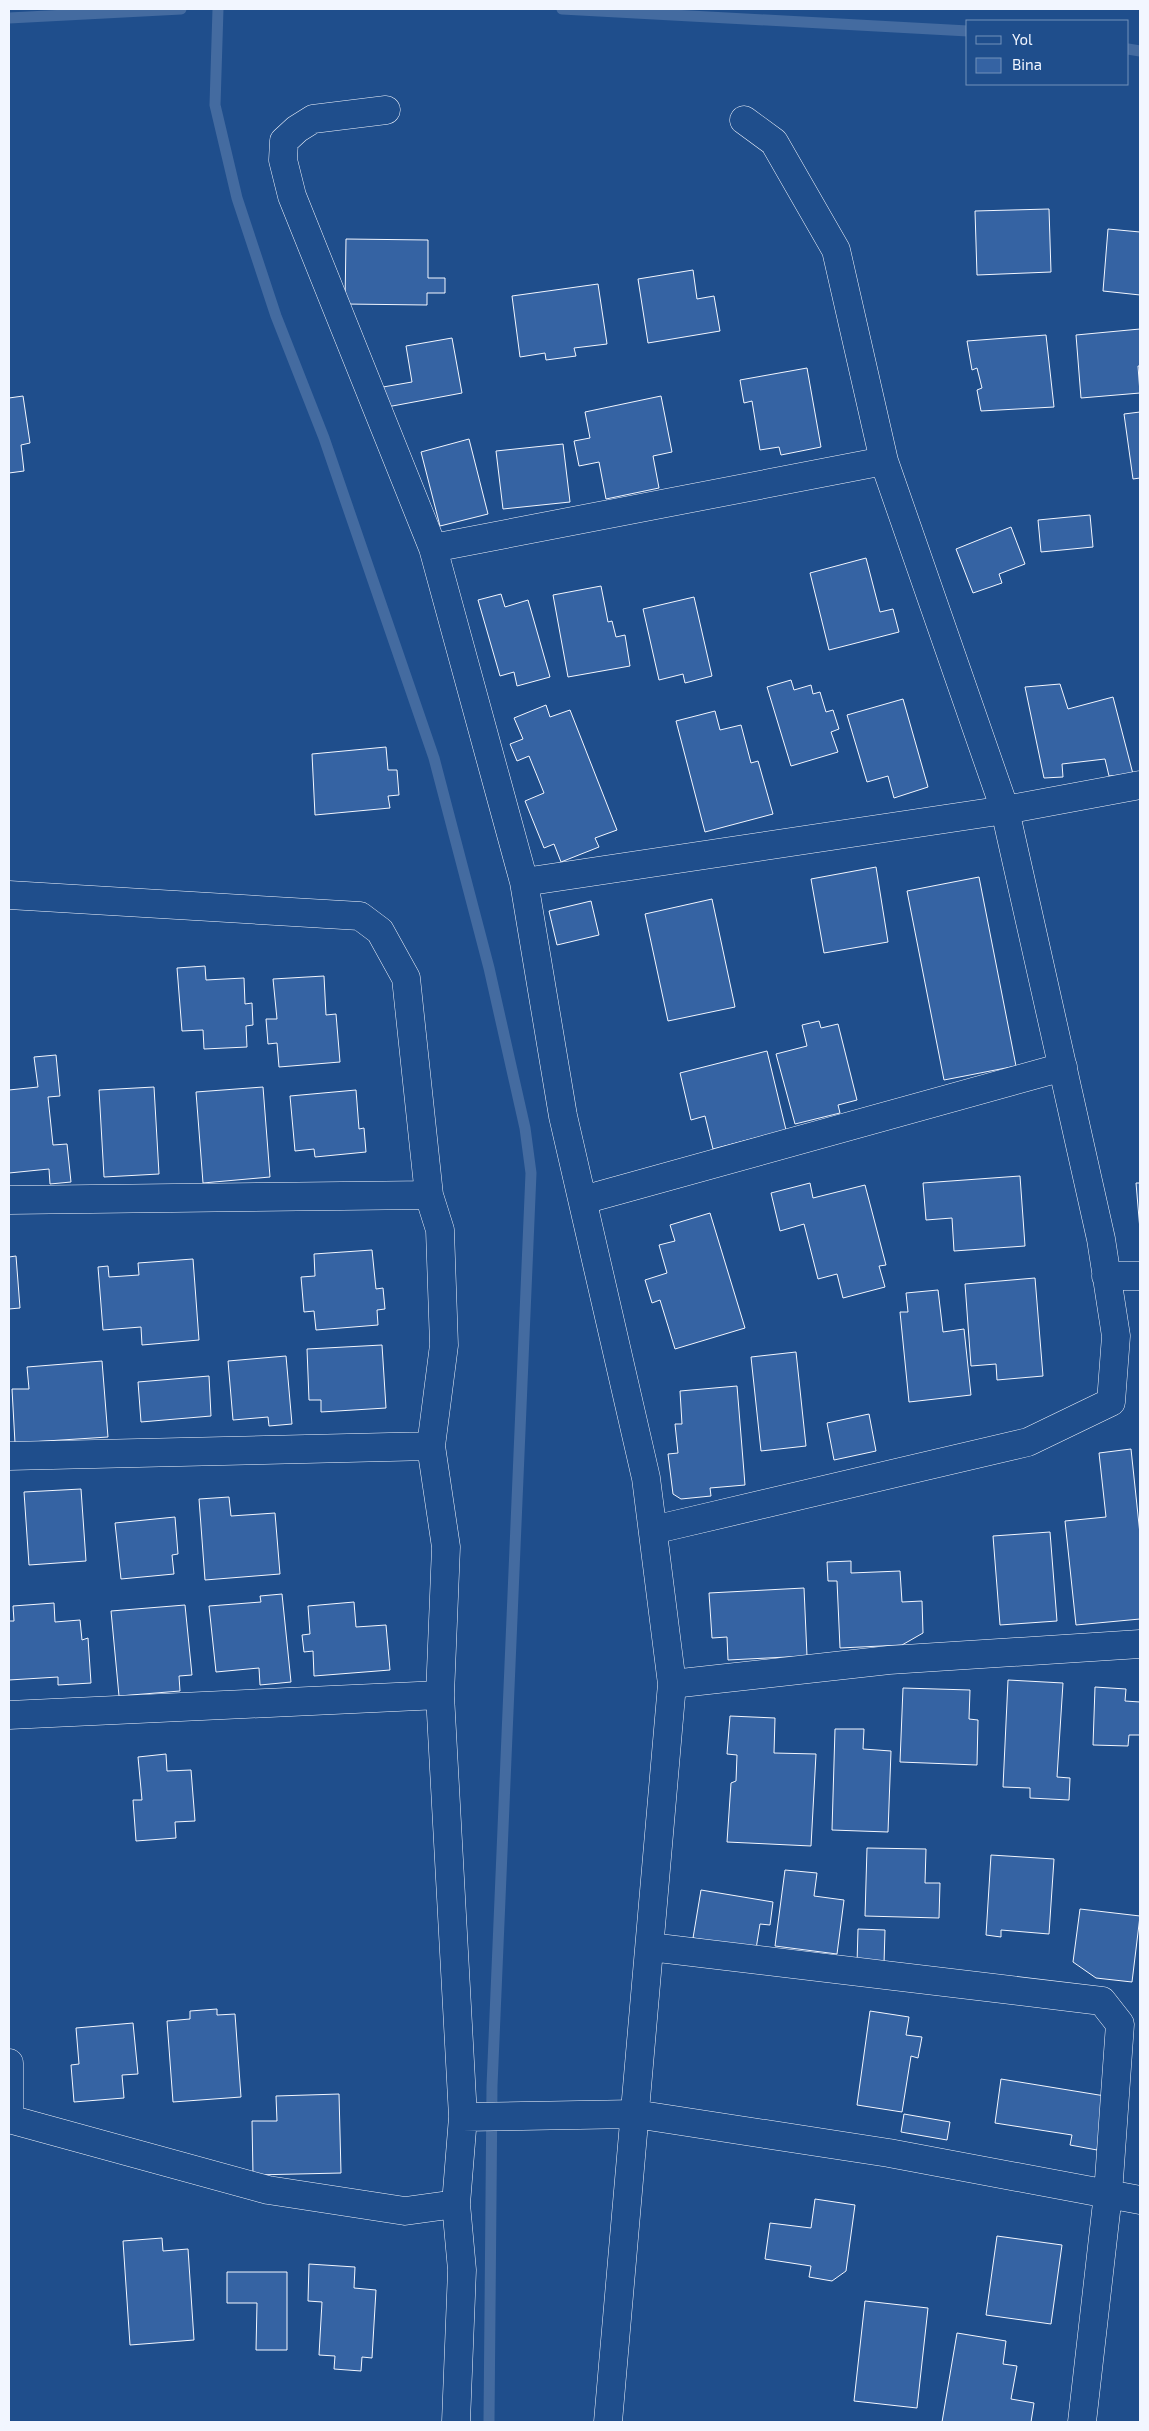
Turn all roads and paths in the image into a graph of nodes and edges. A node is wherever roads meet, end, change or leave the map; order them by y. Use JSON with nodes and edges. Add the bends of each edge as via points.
{"nodes":[{"id":1,"x":386,"y":110,"type":"dead end"},
{"id":2,"x":744,"y":120,"type":"dead end"},
{"id":3,"x":884,"y":461,"type":"junction"},
{"id":4,"x":432,"y":548,"type":"junction"},
{"id":5,"x":1140,"y":785,"type":"edge"},
{"id":6,"x":1005,"y":810,"type":"junction"},
{"id":7,"x":524,"y":882,"type":"junction"},
{"id":8,"x":9,"y":895,"type":"edge"},
{"id":9,"x":1063,"y":1067,"type":"junction"},
{"id":10,"x":428,"y":1195,"type":"junction"},
{"id":11,"x":9,"y":1200,"type":"edge"},
{"id":12,"x":583,"y":1200,"type":"junction"},
{"id":13,"x":1106,"y":1276,"type":"junction"},
{"id":14,"x":1140,"y":1276,"type":"edge"},
{"id":15,"x":431,"y":1446,"type":"junction"},
{"id":16,"x":9,"y":1456,"type":"edge"},
{"id":17,"x":652,"y":1530,"type":"junction"},
{"id":18,"x":1140,"y":1644,"type":"edge"},
{"id":19,"x":672,"y":1684,"type":"junction"},
{"id":20,"x":440,"y":1695,"type":"junction"},
{"id":21,"x":9,"y":1715,"type":"edge"},
{"id":22,"x":650,"y":1947,"type":"junction"},
{"id":23,"x":9,"y":2063,"type":"edge"},
{"id":24,"x":635,"y":2114,"type":"junction"},
{"id":25,"x":470,"y":2117,"type":"junction"},
{"id":26,"x":9,"y":2118,"type":"edge"},
{"id":27,"x":1108,"y":2194,"type":"junction"},
{"id":28,"x":1140,"y":2200,"type":"edge"},
{"id":29,"x":456,"y":2204,"type":"junction"},
{"id":30,"x":456,"y":2422,"type":"edge"},
{"id":31,"x":608,"y":2422,"type":"edge"},
{"id":32,"x":1082,"y":2422,"type":"edge"}],
"edges":[{"from":1,"to":4,"type":"street","via":[[312,119],[284,140],[283,160],[292,196]]},
{"from":2,"to":3,"type":"street","via":[[774,142],[836,250]]},
{"from":3,"to":4,"type":"street"},
{"from":3,"to":6,"type":"street"},
{"from":4,"to":7,"type":"street"},
{"from":5,"to":6,"type":"street"},
{"from":6,"to":7,"type":"street"},
{"from":6,"to":9,"type":"street"},
{"from":7,"to":12,"type":"street","via":[[563,1116]]},
{"from":8,"to":10,"type":"street","via":[[360,916],[380,931],[406,978]]},
{"from":9,"to":12,"type":"street"},
{"from":9,"to":13,"type":"street","via":[[1101,1239]]},
{"from":10,"to":11,"type":"street"},
{"from":10,"to":15,"type":"street","via":[[440,1230],[444,1346]]},
{"from":12,"to":17,"type":"street","via":[[646,1478]]},
{"from":13,"to":14,"type":"street"},
{"from":13,"to":17,"type":"street","via":[[1116,1336],[1111,1402],[1028,1442]]},
{"from":15,"to":16,"type":"street"},
{"from":15,"to":20,"type":"street","via":[[446,1547]]},
{"from":17,"to":19,"type":"street"},
{"from":18,"to":19,"type":"street","via":[[889,1660]]},
{"from":19,"to":22,"type":"street"},
{"from":20,"to":21,"type":"street"},
{"from":20,"to":25,"type":"street"},
{"from":22,"to":24,"type":"street"},
{"from":22,"to":27,"type":"street","via":[[1102,2001],[1120,2024]]},
{"from":23,"to":26,"type":"street"},
{"from":24,"to":25,"type":"street"},
{"from":24,"to":27,"type":"street","via":[[889,2153]]},
{"from":24,"to":31,"type":"street"},
{"from":25,"to":29,"type":"street"},
{"from":26,"to":29,"type":"street","via":[[268,2190],[405,2211]]},
{"from":27,"to":28,"type":"street"},
{"from":27,"to":32,"type":"street"},
{"from":29,"to":30,"type":"street","via":[[462,2270]]}]}
